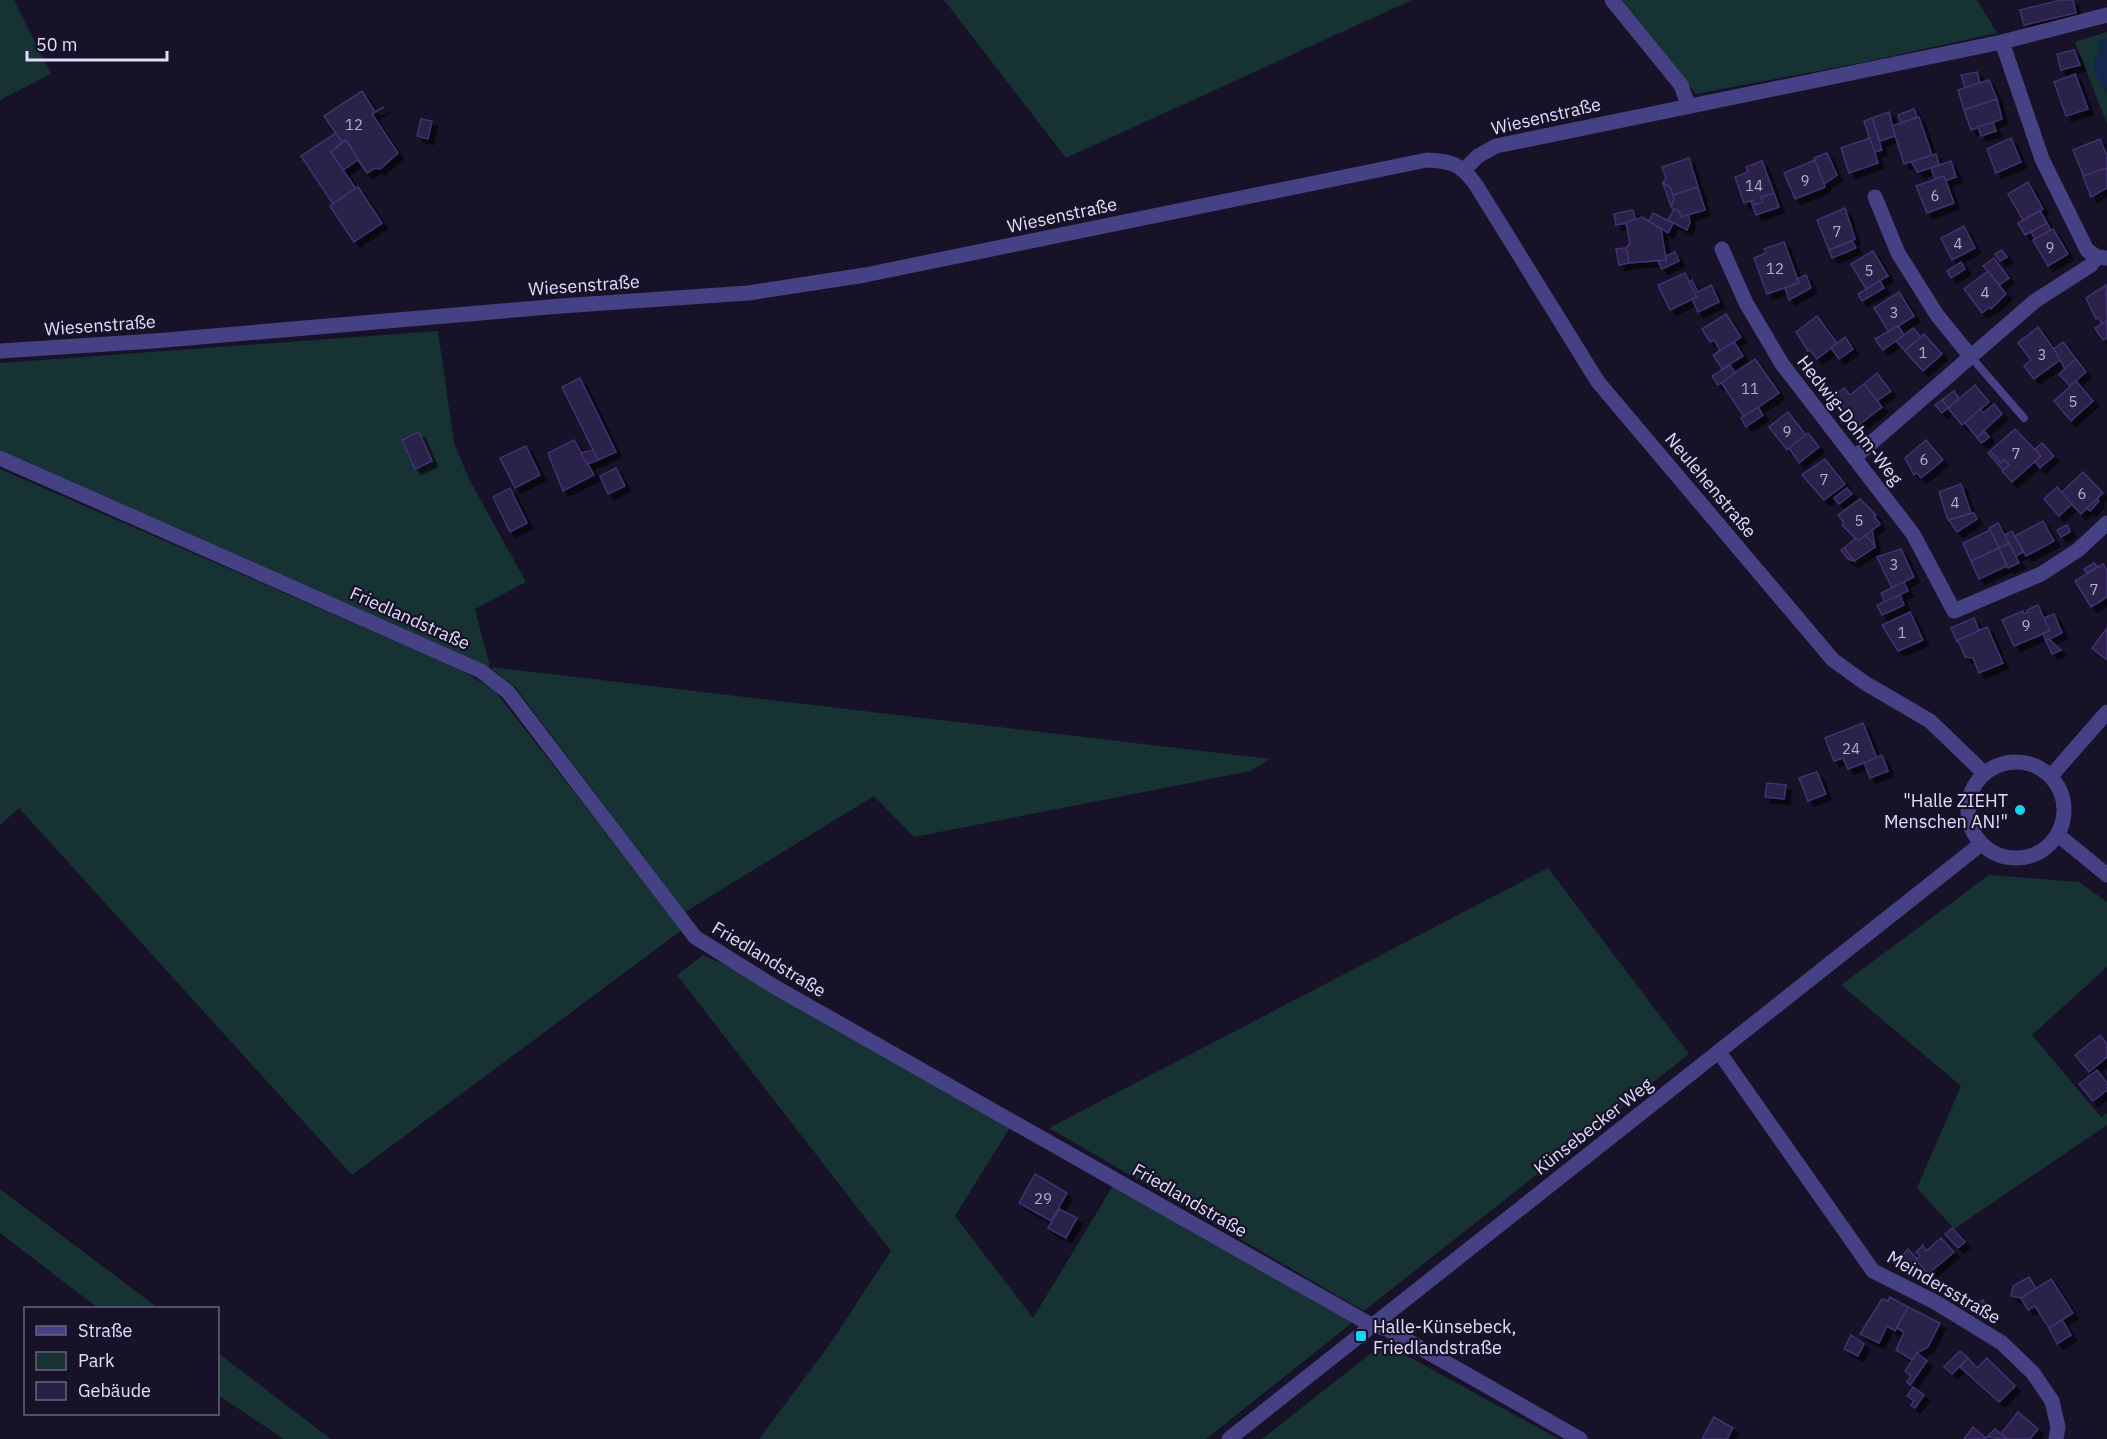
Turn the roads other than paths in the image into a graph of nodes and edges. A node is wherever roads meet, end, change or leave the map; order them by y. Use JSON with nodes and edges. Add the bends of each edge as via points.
{"nodes":[{"id":1,"x":1612,"y":0,"type":"edge"},
{"id":2,"x":2107,"y":15,"type":"edge"},
{"id":3,"x":2002,"y":42,"type":"junction"},
{"id":4,"x":1688,"y":105,"type":"junction"},
{"id":5,"x":1464,"y":170,"type":"junction"},
{"id":6,"x":1875,"y":197,"type":"dead end"},
{"id":7,"x":1722,"y":249,"type":"dead end"},
{"id":8,"x":2102,"y":258,"type":"edge"},
{"id":9,"x":0,"y":351,"type":"edge"},
{"id":10,"x":1971,"y":357,"type":"junction"},
{"id":11,"x":2024,"y":418,"type":"dead end"},
{"id":12,"x":1855,"y":457,"type":"junction"},
{"id":13,"x":0,"y":458,"type":"edge"},
{"id":14,"x":2107,"y":523,"type":"edge"},
{"id":15,"x":2107,"y":712,"type":"edge"},
{"id":16,"x":1984,"y":773,"type":"junction"},
{"id":17,"x":2051,"y":776,"type":"junction"},
{"id":18,"x":2058,"y":835,"type":"junction"},
{"id":19,"x":1981,"y":844,"type":"junction"},
{"id":20,"x":2107,"y":875,"type":"edge"},
{"id":21,"x":1719,"y":1052,"type":"junction"},
{"id":22,"x":1373,"y":1326,"type":"junction"},
{"id":23,"x":1229,"y":1439,"type":"edge"},
{"id":24,"x":1580,"y":1439,"type":"edge"},
{"id":25,"x":2056,"y":1439,"type":"edge"}],
"edges":[{"from":1,"to":4,"type":"street","via":[[1681,85]]},
{"from":2,"to":3,"type":"street","name":"Wiesenstraße"},
{"from":3,"to":4,"type":"street","name":"Wiesenstraße"},
{"from":3,"to":8,"type":"street","via":[[2042,159],[2087,250]]},
{"from":4,"to":5,"type":"street","name":"Wiesenstraße","via":[[1496,146]]},
{"from":5,"to":9,"type":"street","name":"Wiesenstraße","via":[[1447,161],[1427,160],[865,275],[748,293]]},
{"from":5,"to":16,"type":"street","name":"Neulehenstraße","via":[[1598,382],[1826,651],[1865,683],[1930,721]]},
{"from":6,"to":10,"type":"street","via":[[1898,253],[1937,315]]},
{"from":7,"to":12,"type":"street","name":"Hedwig-Dohm-Weg","via":[[1746,303],[1782,364]]},
{"from":8,"to":10,"type":"street","via":[[2035,301]]},
{"from":10,"to":11,"type":"lane"},
{"from":10,"to":12,"type":"street"},
{"from":12,"to":14,"type":"street","name":"Hedwig-Dohm-Weg","via":[[1913,534],[1954,611],[2041,574],[2078,550]]},
{"from":13,"to":22,"type":"street","name":"Friedlandstraße","via":[[481,670],[508,692],[695,937]]},
{"from":15,"to":17,"type":"street"},
{"from":16,"to":17,"type":"street","via":[[1999,764],[2018,761],[2036,765]]},
{"from":16,"to":19,"type":"street","via":[[1972,790],[1968,808],[1971,827]]},
{"from":17,"to":18,"type":"street","via":[[2062,794],[2065,815]]},
{"from":18,"to":19,"type":"street","via":[[2042,851],[2022,858],[2000,855]]},
{"from":18,"to":20,"type":"street"},
{"from":19,"to":21,"type":"street","name":"Künsebecker Weg"},
{"from":21,"to":22,"type":"street","name":"Künsebecker Weg"},
{"from":21,"to":25,"type":"street","name":"Meindersstraße","via":[[1873,1270],[2002,1343],[2033,1373],[2052,1401],[2058,1427]]},
{"from":22,"to":23,"type":"street","name":"Künsebecker Weg"},
{"from":22,"to":24,"type":"street","name":"Friedlandstraße","via":[[1387,1329]]}]}
